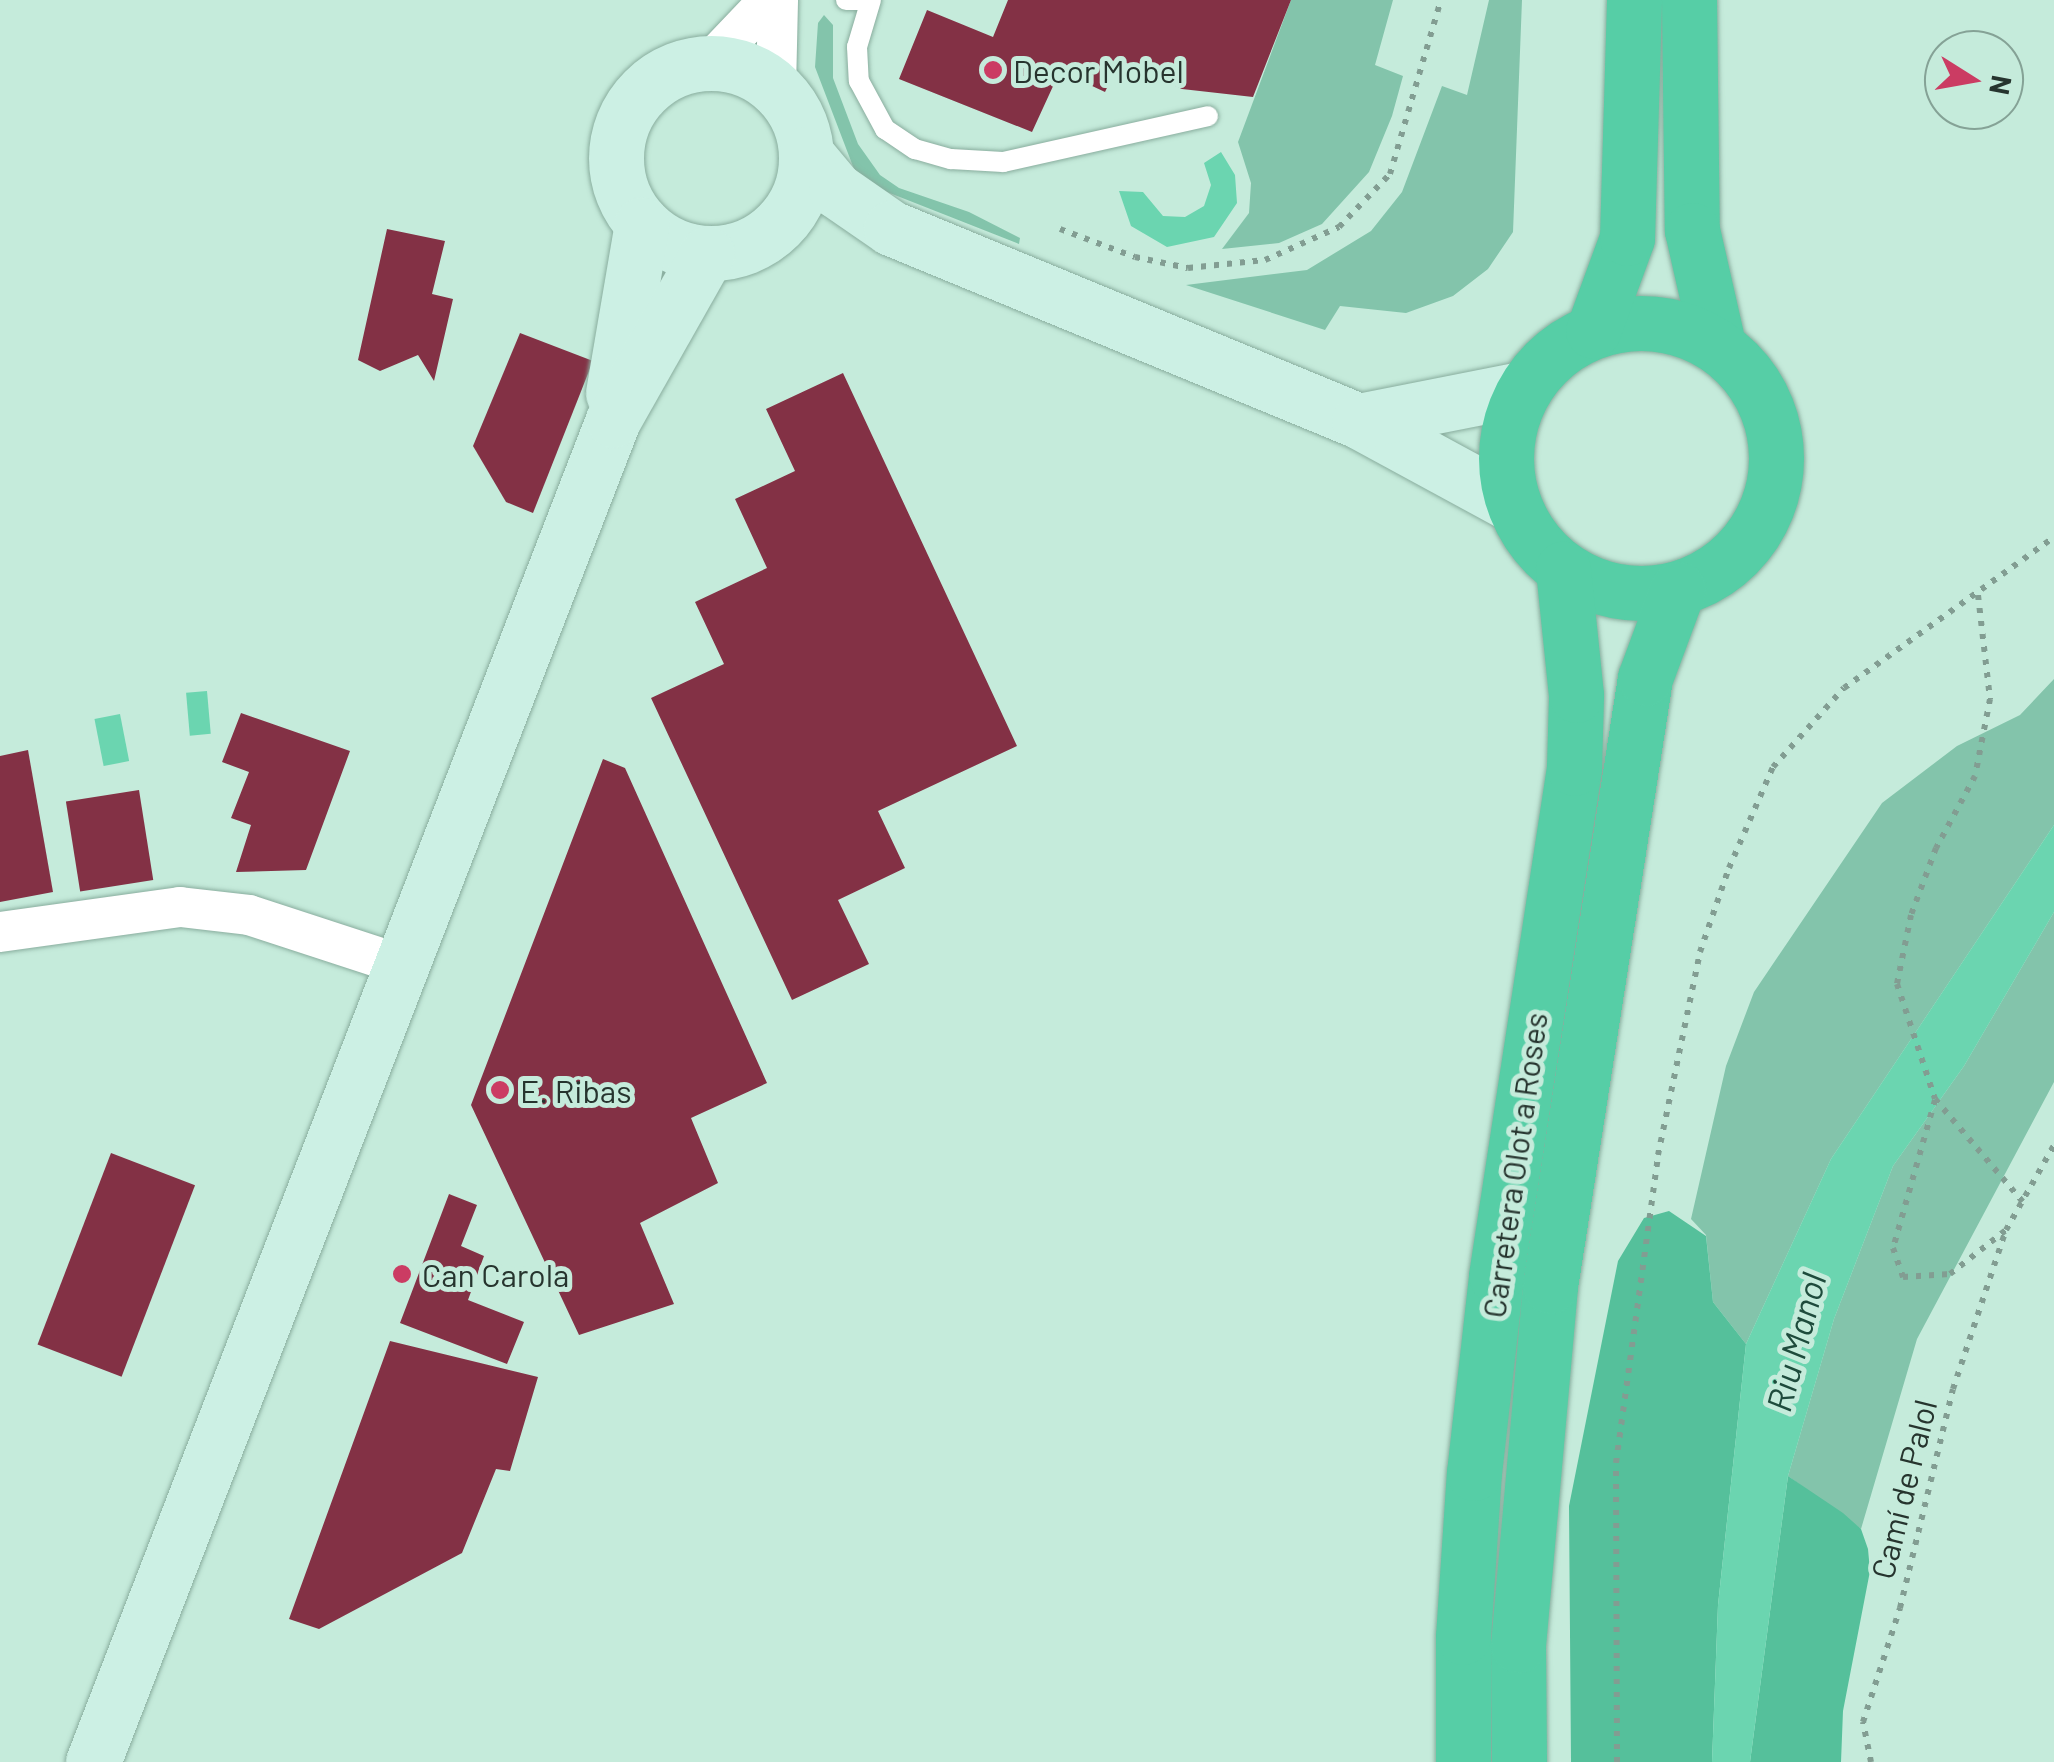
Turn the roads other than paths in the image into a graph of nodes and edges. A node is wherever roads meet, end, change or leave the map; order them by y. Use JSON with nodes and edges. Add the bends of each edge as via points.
{"nodes":[{"id":1,"x":769,"y":0,"type":"edge"},
{"id":2,"x":778,"y":0,"type":"edge"},
{"id":3,"x":846,"y":0,"type":"edge"},
{"id":4,"x":858,"y":0,"type":"edge"},
{"id":5,"x":870,"y":0,"type":"edge"},
{"id":6,"x":1634,"y":0,"type":"edge"},
{"id":7,"x":1689,"y":0,"type":"edge"},
{"id":8,"x":710,"y":62,"type":"junction"},
{"id":9,"x":776,"y":89,"type":"junction"},
{"id":10,"x":1208,"y":116,"type":"dead end"},
{"id":11,"x":806,"y":154,"type":"junction"},
{"id":12,"x":642,"y":224,"type":"junction"},
{"id":13,"x":778,"y":226,"type":"junction"},
{"id":14,"x":891,"y":228,"type":"junction"},
{"id":15,"x":708,"y":254,"type":"junction"},
{"id":16,"x":1593,"y":332,"type":"junction"},
{"id":17,"x":1718,"y":344,"type":"junction"},
{"id":18,"x":1525,"y":388,"type":"junction"},
{"id":19,"x":613,"y":420,"type":"junction"},
{"id":20,"x":1359,"y":421,"type":"junction"},
{"id":21,"x":1514,"y":504,"type":"junction"},
{"id":22,"x":1564,"y":570,"type":"junction"},
{"id":23,"x":1678,"y":589,"type":"junction"},
{"id":24,"x":0,"y":932,"type":"edge"},
{"id":25,"x":402,"y":965,"type":"junction"},
{"id":26,"x":92,"y":1762,"type":"edge"},
{"id":27,"x":1463,"y":1762,"type":"edge"},
{"id":28,"x":1519,"y":1762,"type":"edge"}],
"edges":[{"from":1,"to":8,"type":"street"},
{"from":2,"to":9,"type":"street"},
{"from":3,"to":4,"type":"lane"},
{"from":5,"to":10,"type":"lane","via":[[858,48],[859,81],[886,128],[915,149],[951,160],[1003,162]]},
{"from":6,"to":16,"type":"highway","via":[[1626,238]]},
{"from":7,"to":17,"type":"highway","via":[[1692,230]]},
{"from":8,"to":9,"type":"street","via":[[746,69]]},
{"from":8,"to":12,"type":"street","via":[[658,79],[623,121],[618,176]]},
{"from":9,"to":11,"type":"street","via":[[798,118]]},
{"from":11,"to":13,"type":"street","via":[[800,193]]},
{"from":11,"to":14,"type":"street","via":[[836,190]]},
{"from":12,"to":15,"type":"street","via":[[672,245]]},
{"from":12,"to":19,"type":"street"},
{"from":13,"to":14,"type":"street","via":[[823,220]]},
{"from":13,"to":15,"type":"street","via":[[746,248]]},
{"from":14,"to":20,"type":"street"},
{"from":15,"to":19,"type":"street"},
{"from":16,"to":17,"type":"highway","via":[[1649,322]]},
{"from":16,"to":18,"type":"highway","via":[[1541,363]]},
{"from":17,"to":23,"type":"highway","via":[[1764,400],[1776,436],[1776,474],[1763,520],[1740,554]]},
{"from":18,"to":20,"type":"street"},
{"from":18,"to":21,"type":"highway","via":[[1507,443]]},
{"from":19,"to":25,"type":"street"},
{"from":20,"to":21,"type":"street"},
{"from":21,"to":22,"type":"highway","via":[[1535,544]]},
{"from":22,"to":23,"type":"highway","via":[[1621,590]]},
{"from":22,"to":27,"type":"highway","name":"Carretera Olot a Roses","via":[[1576,696],[1574,768],[1496,1276],[1474,1473]]},
{"from":23,"to":28,"type":"highway","name":"Carretera Olot a Roses","via":[[1645,678],[1550,1286],[1522,1590]]},
{"from":24,"to":25,"type":"street","via":[[180,907],[249,915]]},
{"from":25,"to":26,"type":"street"}]}
